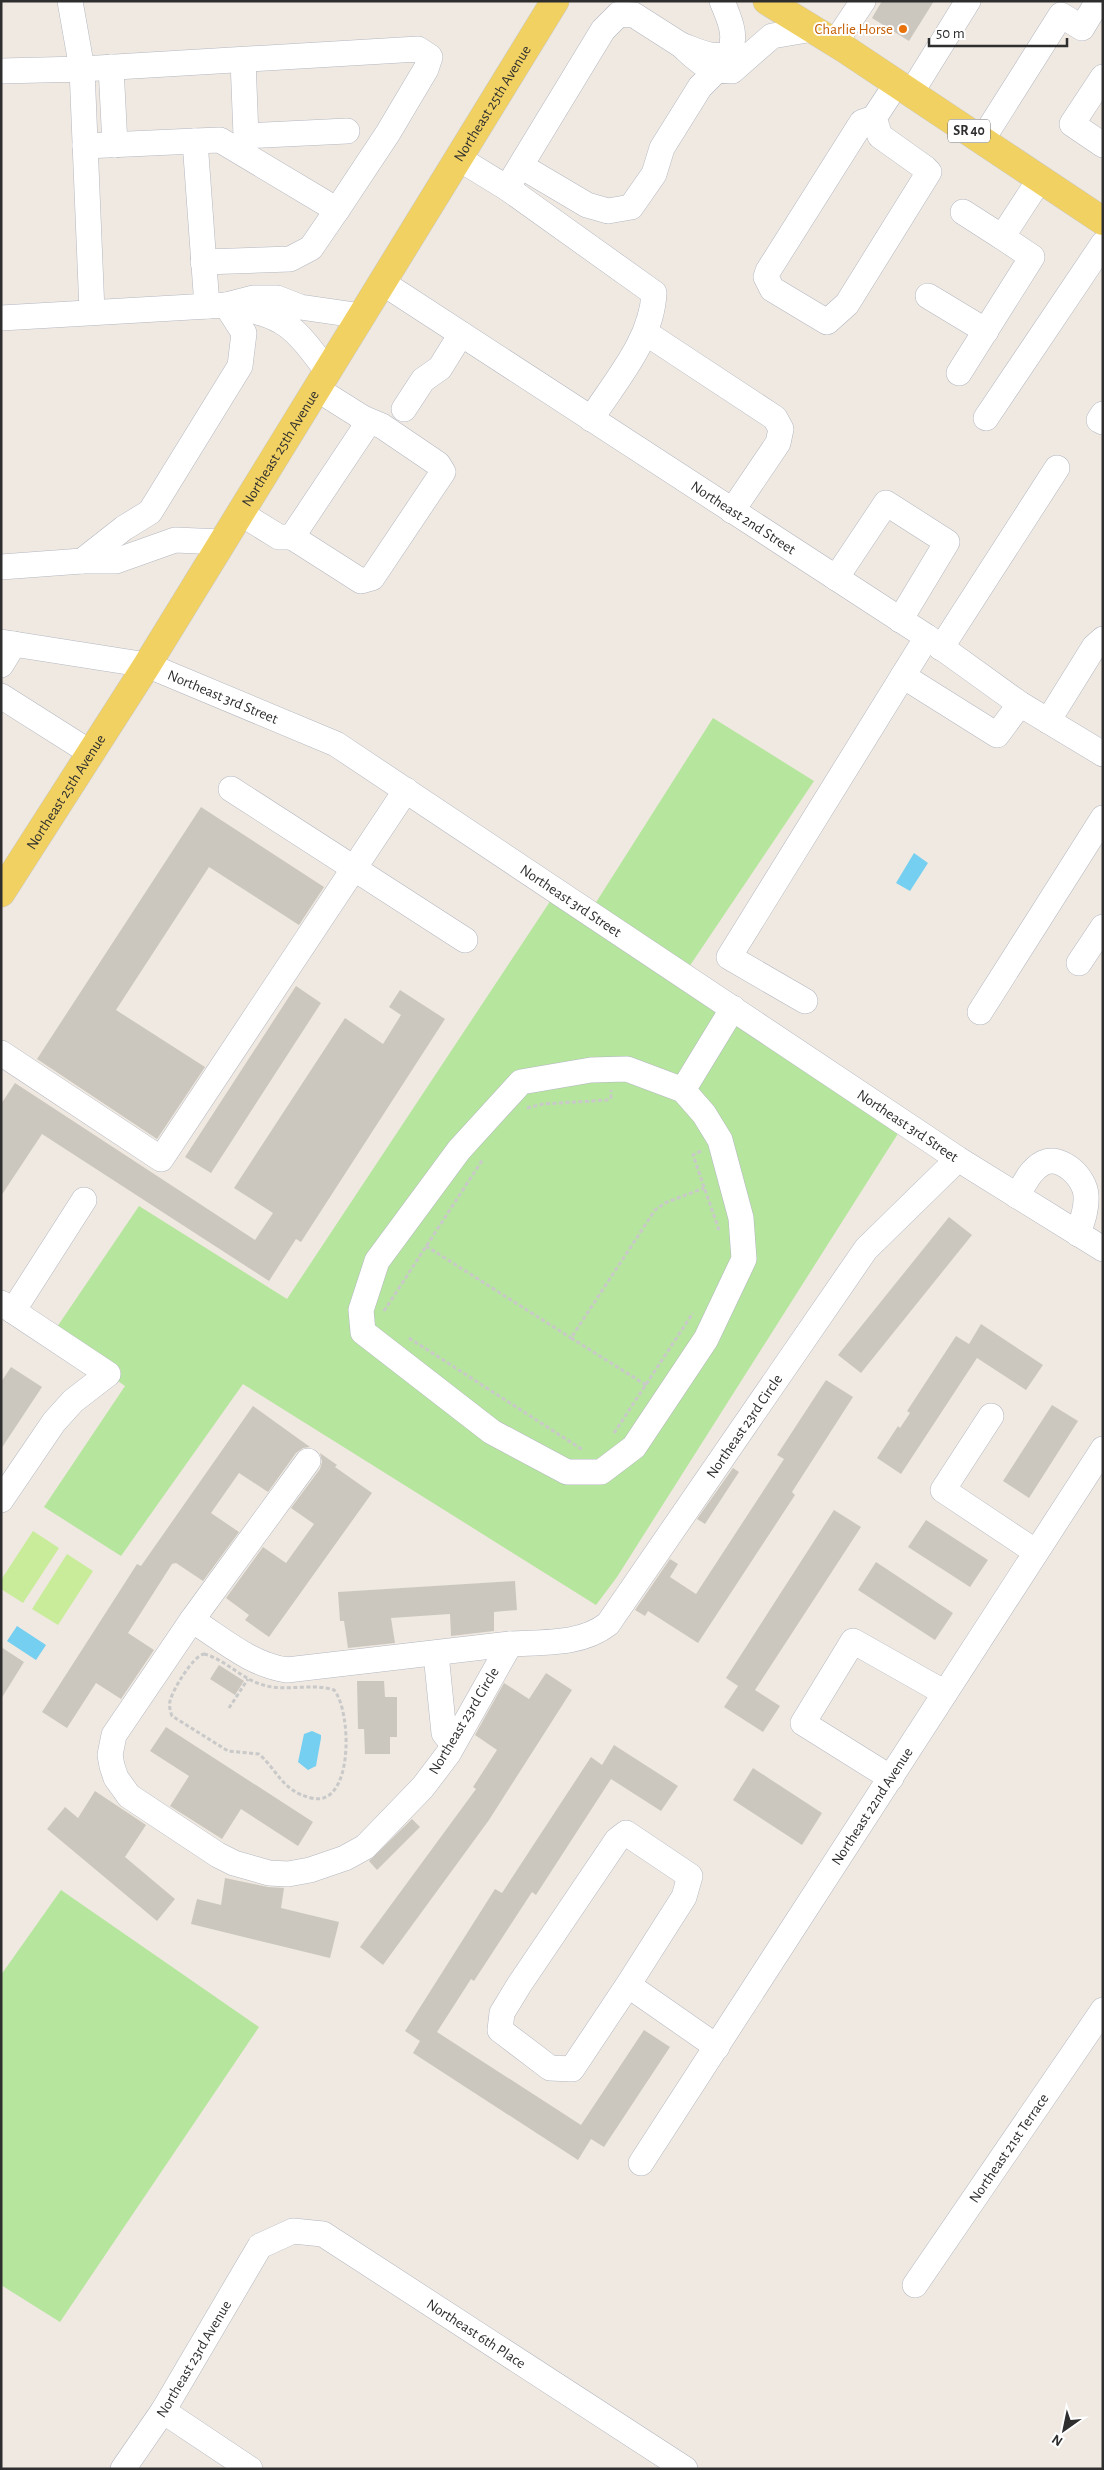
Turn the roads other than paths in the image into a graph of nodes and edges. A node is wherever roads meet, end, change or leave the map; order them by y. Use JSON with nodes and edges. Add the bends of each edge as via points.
{"nodes":[{"id":1,"x":70,"y":1,"type":"edge"},
{"id":2,"x":531,"y":1,"type":"edge"},
{"id":3,"x":555,"y":1,"type":"edge"},
{"id":4,"x":722,"y":1,"type":"edge"},
{"id":5,"x":767,"y":1,"type":"edge"},
{"id":6,"x":863,"y":1,"type":"edge"},
{"id":7,"x":968,"y":1,"type":"edge"},
{"id":8,"x":1098,"y":1,"type":"edge"},
{"id":9,"x":824,"y":36,"type":"junction"},
{"id":10,"x":530,"y":41,"type":"junction"},
{"id":11,"x":681,"y":45,"type":"junction"},
{"id":12,"x":243,"y":60,"type":"junction"},
{"id":13,"x":111,"y":67,"type":"junction"},
{"id":14,"x":82,"y":69,"type":"junction"},
{"id":15,"x":1,"y":71,"type":"edge"},
{"id":16,"x":716,"y":71,"type":"junction"},
{"id":17,"x":1103,"y":77,"type":"edge"},
{"id":18,"x":904,"y":88,"type":"junction"},
{"id":19,"x":874,"y":118,"type":"junction"},
{"id":20,"x":347,"y":131,"type":"dead end"},
{"id":21,"x":982,"y":140,"type":"junction"},
{"id":22,"x":195,"y":141,"type":"junction"},
{"id":23,"x":241,"y":143,"type":"junction"},
{"id":24,"x":115,"y":145,"type":"junction"},
{"id":25,"x":1103,"y":145,"type":"edge"},
{"id":26,"x":85,"y":146,"type":"junction"},
{"id":27,"x":458,"y":158,"type":"junction"},
{"id":28,"x":522,"y":166,"type":"junction"},
{"id":29,"x":1040,"y":178,"type":"junction"},
{"id":30,"x":507,"y":188,"type":"junction"},
{"id":31,"x":337,"y":210,"type":"junction"},
{"id":32,"x":963,"y":212,"type":"dead end"},
{"id":33,"x":1103,"y":220,"type":"edge"},
{"id":34,"x":1002,"y":237,"type":"junction"},
{"id":35,"x":1103,"y":244,"type":"edge"},
{"id":36,"x":204,"y":262,"type":"junction"},
{"id":37,"x":383,"y":283,"type":"junction"},
{"id":38,"x":928,"y":296,"type":"dead end"},
{"id":39,"x":217,"y":305,"type":"junction"},
{"id":40,"x":92,"y":312,"type":"junction"},
{"id":41,"x":362,"y":316,"type":"junction"},
{"id":42,"x":1,"y":318,"type":"edge"},
{"id":43,"x":986,"y":331,"type":"junction"},
{"id":44,"x":646,"y":333,"type":"junction"},
{"id":45,"x":462,"y":334,"type":"junction"},
{"id":46,"x":959,"y":373,"type":"dead end"},
{"id":47,"x":322,"y":380,"type":"junction"},
{"id":48,"x":404,"y":409,"type":"dead end"},
{"id":49,"x":1103,"y":414,"type":"edge"},
{"id":50,"x":363,"y":418,"type":"junction"},
{"id":51,"x":591,"y":418,"type":"junction"},
{"id":52,"x":986,"y":418,"type":"dead end"},
{"id":53,"x":1103,"y":422,"type":"edge"},
{"id":54,"x":1057,"y":468,"type":"dead end"},
{"id":55,"x":732,"y":511,"type":"junction"},
{"id":56,"x":240,"y":513,"type":"junction"},
{"id":57,"x":292,"y":537,"type":"junction"},
{"id":58,"x":222,"y":542,"type":"junction"},
{"id":59,"x":82,"y":560,"type":"junction"},
{"id":60,"x":1,"y":566,"type":"edge"},
{"id":61,"x":836,"y":578,"type":"junction"},
{"id":62,"x":900,"y":620,"type":"junction"},
{"id":63,"x":1103,"y":639,"type":"edge"},
{"id":64,"x":934,"y":642,"type":"junction"},
{"id":65,"x":8,"y":643,"type":"edge"},
{"id":66,"x":1,"y":665,"type":"edge"},
{"id":67,"x":147,"y":665,"type":"junction"},
{"id":68,"x":903,"y":676,"type":"junction"},
{"id":69,"x":1,"y":696,"type":"edge"},
{"id":70,"x":1020,"y":704,"type":"junction"},
{"id":71,"x":1048,"y":721,"type":"junction"},
{"id":72,"x":91,"y":754,"type":"junction"},
{"id":73,"x":1103,"y":754,"type":"edge"},
{"id":74,"x":231,"y":789,"type":"dead end"},
{"id":75,"x":406,"y":790,"type":"junction"},
{"id":76,"x":1103,"y":818,"type":"edge"},
{"id":77,"x":355,"y":867,"type":"junction"},
{"id":78,"x":1,"y":893,"type":"edge"},
{"id":79,"x":1103,"y":927,"type":"edge"},
{"id":80,"x":465,"y":940,"type":"dead end"},
{"id":81,"x":1079,"y":963,"type":"dead end"},
{"id":82,"x":805,"y":1001,"type":"dead end"},
{"id":83,"x":733,"y":1008,"type":"junction"},
{"id":84,"x":980,"y":1012,"type":"dead end"},
{"id":85,"x":1,"y":1053,"type":"edge"},
{"id":86,"x":683,"y":1090,"type":"junction"},
{"id":87,"x":958,"y":1159,"type":"junction"},
{"id":88,"x":1017,"y":1196,"type":"junction"},
{"id":89,"x":84,"y":1200,"type":"dead end"},
{"id":90,"x":1078,"y":1234,"type":"junction"},
{"id":91,"x":1103,"y":1249,"type":"edge"},
{"id":92,"x":7,"y":1307,"type":"edge"},
{"id":93,"x":991,"y":1416,"type":"dead end"},
{"id":94,"x":1103,"y":1449,"type":"edge"},
{"id":95,"x":308,"y":1461,"type":"dead end"},
{"id":96,"x":1,"y":1500,"type":"edge"},
{"id":97,"x":1036,"y":1552,"type":"junction"},
{"id":98,"x":192,"y":1620,"type":"junction"},
{"id":99,"x":510,"y":1644,"type":"junction"},
{"id":100,"x":436,"y":1654,"type":"junction"},
{"id":101,"x":945,"y":1693,"type":"junction"},
{"id":102,"x":453,"y":1744,"type":"junction"},
{"id":103,"x":891,"y":1778,"type":"junction"},
{"id":104,"x":628,"y":1986,"type":"junction"},
{"id":105,"x":1103,"y":2010,"type":"edge"},
{"id":106,"x":718,"y":2047,"type":"junction"},
{"id":107,"x":641,"y":2164,"type":"dead end"},
{"id":108,"x":260,"y":2246,"type":"joint"},
{"id":109,"x":915,"y":2285,"type":"dead end"},
{"id":110,"x":163,"y":2412,"type":"junction"},
{"id":111,"x":123,"y":2469,"type":"edge"},
{"id":112,"x":250,"y":2469,"type":"edge"},
{"id":113,"x":685,"y":2469,"type":"edge"}],
"edges":[{"from":1,"to":14,"type":"street"},
{"from":2,"to":10,"type":"main road"},
{"from":3,"to":10,"type":"main road","name":"Northeast 25th Avenue"},
{"from":4,"to":11,"type":"street","via":[[733,30],[734,42],[730,52],[721,56],[709,55]]},
{"from":5,"to":9,"type":"main road","number":"SR 40"},
{"from":6,"to":9,"type":"street"},
{"from":7,"to":18,"type":"street"},
{"from":8,"to":21,"type":"street","via":[[1082,28],[1061,15]]},
{"from":9,"to":16,"type":"street","via":[[772,36],[732,71]]},
{"from":9,"to":18,"type":"main road","number":"SR 40"},
{"from":10,"to":27,"type":"main road","name":"Northeast 25th Avenue"},
{"from":11,"to":16,"type":"street","via":[[705,66]]},
{"from":11,"to":28,"type":"street","via":[[634,15],[619,14],[603,30]]},
{"from":12,"to":13,"type":"street"},
{"from":12,"to":23,"type":"street"},
{"from":12,"to":31,"type":"street","via":[[418,49],[430,57],[388,133]]},
{"from":13,"to":14,"type":"street"},
{"from":13,"to":24,"type":"street"},
{"from":14,"to":15,"type":"street"},
{"from":14,"to":26,"type":"street"},
{"from":16,"to":28,"type":"street","via":[[700,87],[666,140],[654,174],[631,207],[608,211],[586,205]]},
{"from":17,"to":25,"type":"street","via":[[1072,124]]},
{"from":18,"to":19,"type":"street"},
{"from":18,"to":21,"type":"main road","number":"SR 40"},
{"from":19,"to":19,"type":"street","via":[[862,122],[766,277],[772,289],[827,322],[847,304],[929,172],[880,136]]},
{"from":20,"to":23,"type":"street"},
{"from":21,"to":29,"type":"main road","number":"SR 40"},
{"from":22,"to":23,"type":"street"},
{"from":22,"to":24,"type":"street"},
{"from":22,"to":36,"type":"street"},
{"from":23,"to":31,"type":"street"},
{"from":24,"to":26,"type":"street"},
{"from":26,"to":40,"type":"street"},
{"from":27,"to":30,"type":"street"},
{"from":27,"to":37,"type":"main road","name":"Northeast 25th Avenue"},
{"from":28,"to":30,"type":"street"},
{"from":29,"to":33,"type":"main road","number":"SR 40"},
{"from":29,"to":34,"type":"street"},
{"from":30,"to":44,"type":"street","via":[[654,293],[654,311]]},
{"from":31,"to":36,"type":"street","via":[[311,248],[290,259]]},
{"from":32,"to":34,"type":"street"},
{"from":34,"to":43,"type":"street","via":[[1032,257]]},
{"from":35,"to":52,"type":"street"},
{"from":36,"to":39,"type":"street"},
{"from":37,"to":41,"type":"main road","name":"Northeast 25th Avenue"},
{"from":37,"to":45,"type":"street","name":"Northeast 2nd Street"},
{"from":38,"to":43,"type":"street"},
{"from":39,"to":40,"type":"street"},
{"from":39,"to":41,"type":"street","via":[[253,298],[277,298],[300,307]]},
{"from":39,"to":47,"type":"street","via":[[263,312],[284,321],[302,338]]},
{"from":39,"to":59,"type":"street","via":[[244,333],[240,366],[150,512]]},
{"from":40,"to":42,"type":"street"},
{"from":41,"to":47,"type":"main road","name":"Northeast 25th Avenue"},
{"from":43,"to":46,"type":"street"},
{"from":44,"to":51,"type":"street"},
{"from":44,"to":55,"type":"street","via":[[774,418],[780,429],[778,442]]},
{"from":45,"to":48,"type":"street","via":[[440,368],[423,380]]},
{"from":45,"to":51,"type":"street","name":"Northeast 2nd Street"},
{"from":47,"to":50,"type":"street"},
{"from":47,"to":56,"type":"main road","name":"Northeast 25th Avenue"},
{"from":49,"to":53,"type":"street","via":[[1099,420]]},
{"from":50,"to":57,"type":"street","via":[[364,429]]},
{"from":50,"to":57,"type":"street","via":[[382,426],[438,464],[443,472],[372,578],[362,580]]},
{"from":51,"to":55,"type":"street","name":"Northeast 2nd Street"},
{"from":54,"to":64,"type":"street"},
{"from":55,"to":61,"type":"street","name":"Northeast 2nd Street"},
{"from":56,"to":57,"type":"street","via":[[279,537]]},
{"from":56,"to":58,"type":"main road","name":"Northeast 25th Avenue"},
{"from":58,"to":59,"type":"street","via":[[175,540],[116,561]]},
{"from":58,"to":67,"type":"main road","name":"Northeast 25th Avenue"},
{"from":59,"to":60,"type":"street"},
{"from":61,"to":62,"type":"street","name":"Northeast 2nd Street"},
{"from":61,"to":62,"type":"street","via":[[886,503],[947,542]]},
{"from":62,"to":64,"type":"street","name":"Northeast 2nd Street"},
{"from":63,"to":71,"type":"street","via":[[1094,647]]},
{"from":64,"to":68,"type":"street"},
{"from":64,"to":70,"type":"street","name":"Northeast 2nd Street"},
{"from":65,"to":66,"type":"street"},
{"from":65,"to":67,"type":"street","name":"Northeast 3rd Street"},
{"from":67,"to":72,"type":"main road","name":"Northeast 25th Avenue"},
{"from":67,"to":75,"type":"street","name":"Northeast 3rd Street","via":[[336,744]]},
{"from":68,"to":70,"type":"street","via":[[997,735]]},
{"from":68,"to":82,"type":"street","via":[[729,957]]},
{"from":69,"to":72,"type":"street"},
{"from":70,"to":71,"type":"street","name":"Northeast 2nd Street"},
{"from":71,"to":73,"type":"street","name":"Northeast 2nd Street"},
{"from":72,"to":78,"type":"main road","name":"Northeast 25th Avenue"},
{"from":74,"to":77,"type":"street"},
{"from":75,"to":77,"type":"street"},
{"from":75,"to":83,"type":"street","name":"Northeast 3rd Street"},
{"from":76,"to":84,"type":"street"},
{"from":77,"to":80,"type":"street"},
{"from":77,"to":85,"type":"street","via":[[161,1159]]},
{"from":79,"to":81,"type":"street"},
{"from":83,"to":86,"type":"street"},
{"from":83,"to":87,"type":"street","name":"Northeast 3rd Street"},
{"from":86,"to":86,"type":"street","via":[[627,1069],[591,1070],[521,1082],[459,1150],[377,1261],[361,1310],[362,1332],[492,1432],[567,1472],[601,1472],[634,1447],[706,1339],[744,1259],[742,1218],[720,1140],[704,1114]]},
{"from":87,"to":88,"type":"street","name":"Northeast 3rd Street"},
{"from":87,"to":99,"type":"street","name":"Northeast 23rd Circle","via":[[866,1249],[608,1624],[573,1640]]},
{"from":88,"to":90,"type":"street","name":"Northeast 3rd Street"},
{"from":88,"to":90,"type":"street","via":[[1032,1171],[1046,1162],[1059,1163],[1072,1170],[1084,1185],[1086,1195]]},
{"from":89,"to":92,"type":"street"},
{"from":90,"to":91,"type":"street","name":"Northeast 3rd Street"},
{"from":92,"to":96,"type":"street","via":[[108,1374],[57,1418]]},
{"from":93,"to":97,"type":"street","via":[[943,1490]]},
{"from":94,"to":97,"type":"street","name":"Northeast 22nd Avenue"},
{"from":95,"to":98,"type":"street","name":"Northeast 23rd Circle"},
{"from":97,"to":101,"type":"street","name":"Northeast 22nd Avenue"},
{"from":98,"to":100,"type":"street","name":"Northeast 23rd Circle","via":[[249,1657],[273,1668],[287,1670]]},
{"from":98,"to":102,"type":"street","name":"Northeast 23rd Circle","via":[[114,1735],[111,1761],[116,1778],[129,1796],[218,1855],[252,1869],[288,1874],[327,1866],[345,1858],[364,1847],[423,1787]]},
{"from":99,"to":100,"type":"street","name":"Northeast 23rd Circle"},
{"from":99,"to":102,"type":"street","name":"Northeast 23rd Circle"},
{"from":100,"to":102,"type":"street","via":[[444,1733]]},
{"from":101,"to":103,"type":"street","name":"Northeast 22nd Avenue"},
{"from":101,"to":103,"type":"street","via":[[853,1641],[803,1723]]},
{"from":103,"to":106,"type":"street","name":"Northeast 22nd Avenue"},
{"from":104,"to":104,"type":"street","via":[[572,2069],[550,2068],[500,2030],[502,2014],[519,1985],[617,1840],[626,1833],[690,1876],[684,1897]]},
{"from":104,"to":106,"type":"street"},
{"from":105,"to":109,"type":"street","name":"Northeast 21st Terrace"},
{"from":106,"to":107,"type":"street","name":"Northeast 22nd Avenue"},
{"from":108,"to":110,"type":"street","name":"Northeast 23rd Avenue"},
{"from":108,"to":113,"type":"street","name":"Northeast 6th Place","via":[[293,2231],[323,2234]]},
{"from":110,"to":111,"type":"street","name":"Northeast 23rd Avenue"},
{"from":110,"to":112,"type":"street"}]}
